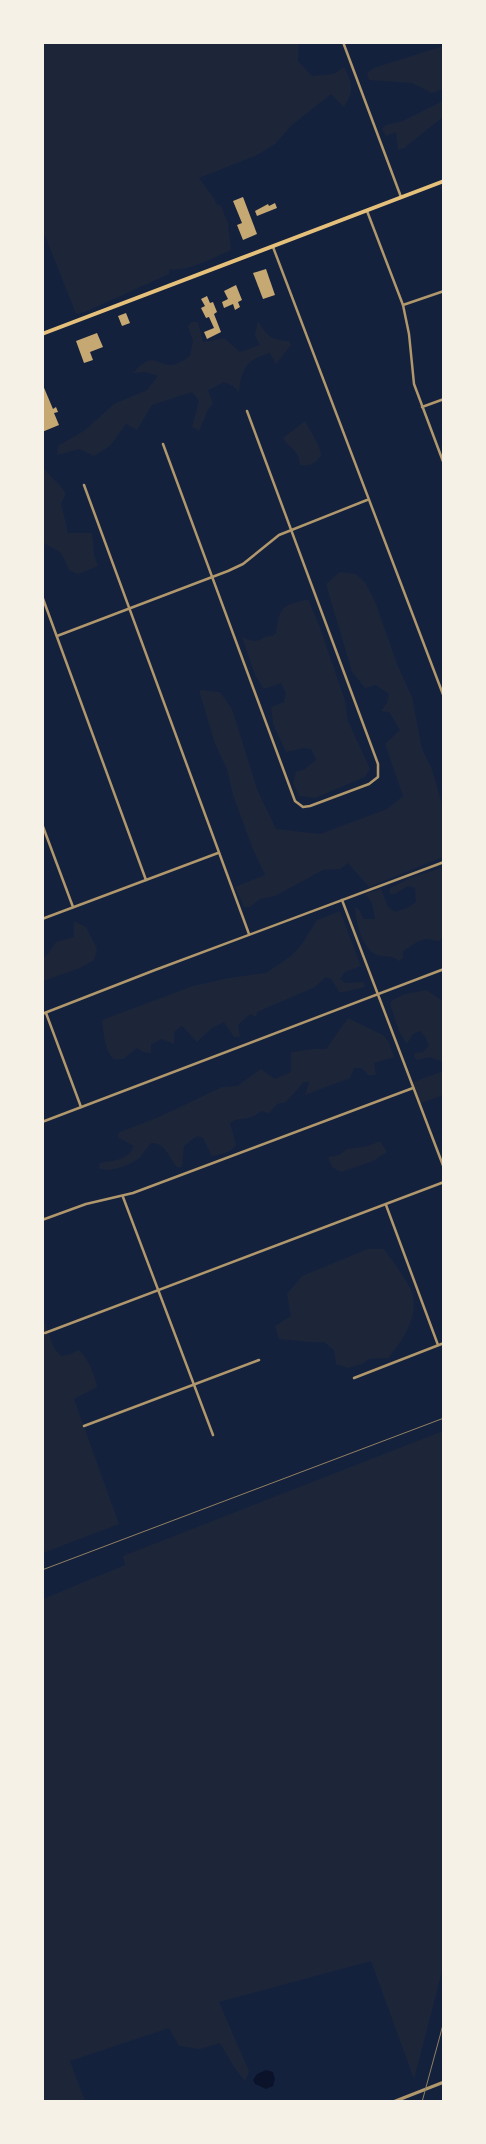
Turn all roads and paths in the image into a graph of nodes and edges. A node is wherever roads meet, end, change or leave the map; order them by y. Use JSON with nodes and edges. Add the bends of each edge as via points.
{"nodes":[{"id":1,"x":343,"y":42,"type":"edge"},
{"id":2,"x":444,"y":181,"type":"edge"},
{"id":3,"x":401,"y":197,"type":"junction"},
{"id":4,"x":367,"y":211,"type":"junction"},
{"id":5,"x":273,"y":246,"type":"junction"},
{"id":6,"x":444,"y":291,"type":"edge"},
{"id":7,"x":403,"y":305,"type":"junction"},
{"id":8,"x":42,"y":334,"type":"edge"},
{"id":9,"x":444,"y":399,"type":"edge"},
{"id":10,"x":422,"y":407,"type":"junction"},
{"id":11,"x":247,"y":411,"type":"dead end"},
{"id":12,"x":162,"y":444,"type":"dead end"},
{"id":13,"x":444,"y":464,"type":"edge"},
{"id":14,"x":84,"y":485,"type":"dead end"},
{"id":15,"x":367,"y":500,"type":"junction"},
{"id":16,"x":291,"y":530,"type":"junction"},
{"id":17,"x":212,"y":577,"type":"junction"},
{"id":18,"x":42,"y":596,"type":"edge"},
{"id":19,"x":129,"y":608,"type":"junction"},
{"id":20,"x":57,"y":636,"type":"junction"},
{"id":21,"x":444,"y":698,"type":"edge"},
{"id":22,"x":42,"y":824,"type":"edge"},
{"id":23,"x":218,"y":853,"type":"junction"},
{"id":24,"x":444,"y":862,"type":"edge"},
{"id":25,"x":146,"y":880,"type":"junction"},
{"id":26,"x":342,"y":900,"type":"junction"},
{"id":27,"x":73,"y":907,"type":"junction"},
{"id":28,"x":42,"y":919,"type":"edge"},
{"id":29,"x":249,"y":934,"type":"junction"},
{"id":30,"x":444,"y":969,"type":"edge"},
{"id":31,"x":378,"y":994,"type":"junction"},
{"id":32,"x":44,"y":1014,"type":"edge"},
{"id":33,"x":413,"y":1088,"type":"junction"},
{"id":34,"x":81,"y":1107,"type":"junction"},
{"id":35,"x":42,"y":1122,"type":"edge"},
{"id":36,"x":444,"y":1168,"type":"edge"},
{"id":37,"x":444,"y":1182,"type":"edge"},
{"id":38,"x":123,"y":1197,"type":"junction"},
{"id":39,"x":386,"y":1204,"type":"junction"},
{"id":40,"x":42,"y":1220,"type":"edge"},
{"id":41,"x":158,"y":1290,"type":"junction"},
{"id":42,"x":45,"y":1333,"type":"dead end"},
{"id":43,"x":444,"y":1343,"type":"edge"},
{"id":44,"x":438,"y":1345,"type":"junction"},
{"id":45,"x":259,"y":1360,"type":"dead end"},
{"id":46,"x":354,"y":1378,"type":"dead end"},
{"id":47,"x":193,"y":1384,"type":"junction"},
{"id":48,"x":84,"y":1426,"type":"dead end"},
{"id":49,"x":213,"y":1435,"type":"dead end"},
{"id":50,"x":444,"y":2082,"type":"edge"},
{"id":51,"x":392,"y":2102,"type":"edge"}],
"edges":[{"from":1,"to":3,"type":"street"},
{"from":2,"to":3,"type":"main road"},
{"from":3,"to":4,"type":"main road"},
{"from":4,"to":5,"type":"main road"},
{"from":4,"to":7,"type":"street"},
{"from":5,"to":8,"type":"main road"},
{"from":5,"to":15,"type":"street"},
{"from":6,"to":7,"type":"street"},
{"from":7,"to":10,"type":"street","via":[[414,384]]},
{"from":9,"to":10,"type":"street"},
{"from":10,"to":13,"type":"street"},
{"from":11,"to":16,"type":"street"},
{"from":12,"to":17,"type":"street"},
{"from":14,"to":19,"type":"street"},
{"from":15,"to":16,"type":"street"},
{"from":15,"to":21,"type":"street"},
{"from":16,"to":17,"type":"street","via":[[276,537],[243,564]]},
{"from":16,"to":17,"type":"street","via":[[378,764],[379,774],[370,784],[310,806],[299,805],[292,794]]},
{"from":17,"to":19,"type":"street"},
{"from":18,"to":20,"type":"street"},
{"from":19,"to":20,"type":"street"},
{"from":19,"to":23,"type":"street"},
{"from":20,"to":25,"type":"street"},
{"from":22,"to":27,"type":"street"},
{"from":23,"to":25,"type":"street"},
{"from":23,"to":29,"type":"street"},
{"from":24,"to":26,"type":"street"},
{"from":25,"to":27,"type":"street"},
{"from":26,"to":29,"type":"street"},
{"from":26,"to":31,"type":"street"},
{"from":27,"to":28,"type":"street"},
{"from":29,"to":32,"type":"street"},
{"from":30,"to":31,"type":"street"},
{"from":31,"to":33,"type":"street"},
{"from":31,"to":34,"type":"street"},
{"from":32,"to":34,"type":"street"},
{"from":33,"to":36,"type":"street"},
{"from":33,"to":38,"type":"street"},
{"from":34,"to":35,"type":"street"},
{"from":37,"to":39,"type":"street"},
{"from":38,"to":40,"type":"street","via":[[86,1204]]},
{"from":38,"to":41,"type":"street"},
{"from":39,"to":41,"type":"street"},
{"from":39,"to":44,"type":"street"},
{"from":41,"to":42,"type":"street"},
{"from":41,"to":47,"type":"street"},
{"from":43,"to":44,"type":"street"},
{"from":44,"to":46,"type":"street"},
{"from":45,"to":47,"type":"street"},
{"from":47,"to":48,"type":"street"},
{"from":47,"to":49,"type":"street"},
{"from":50,"to":51,"type":"street"}]}
